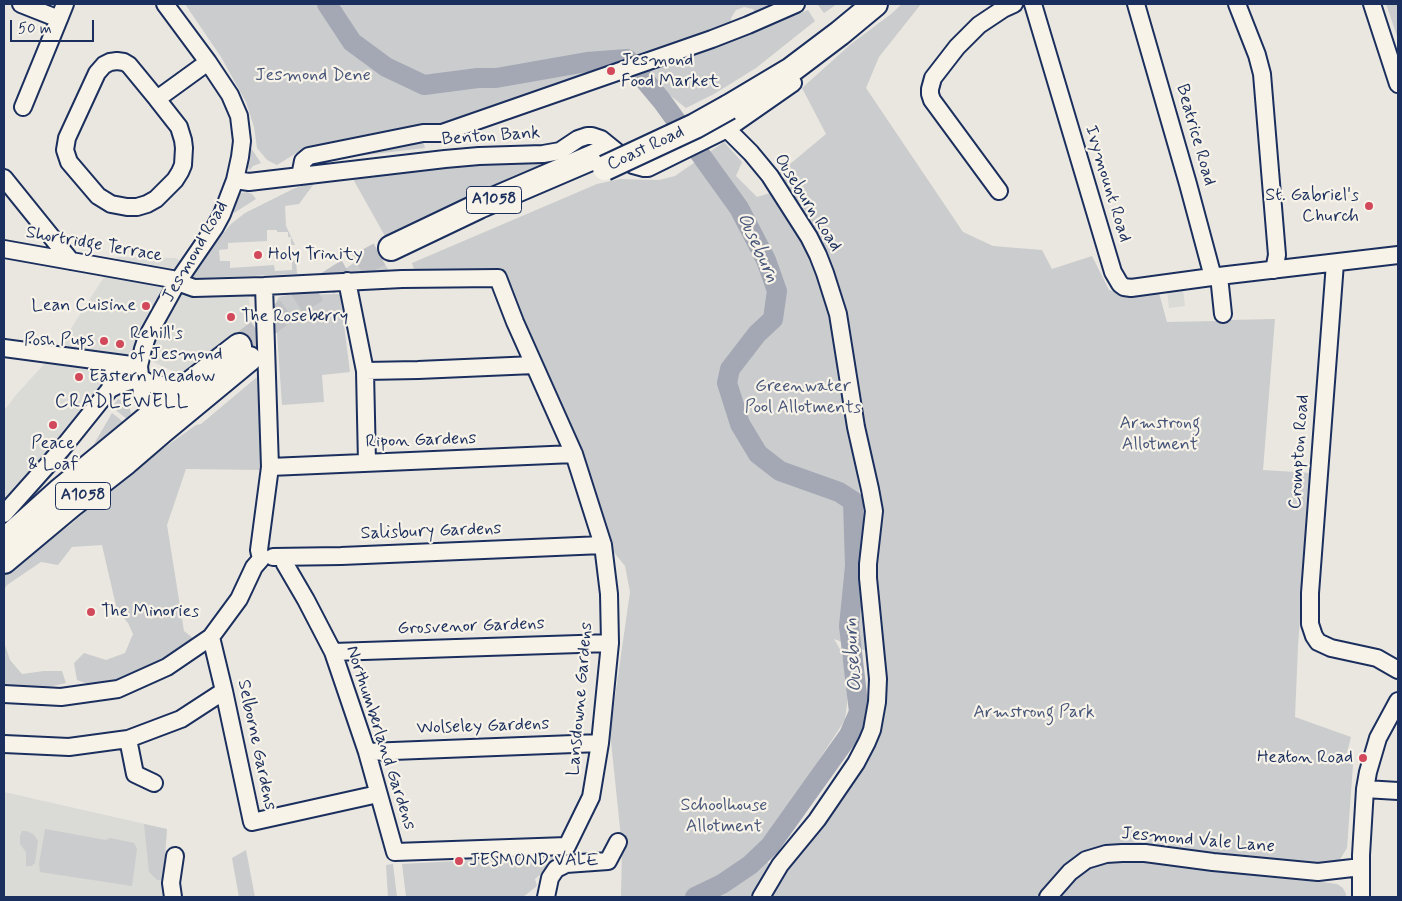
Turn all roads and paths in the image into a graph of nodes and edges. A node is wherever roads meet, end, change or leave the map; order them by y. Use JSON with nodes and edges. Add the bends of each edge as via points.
{"nodes":[{"id":1,"x":21,"y":4,"type":"edge"},
{"id":2,"x":65,"y":4,"type":"edge"},
{"id":3,"x":165,"y":4,"type":"edge"},
{"id":4,"x":796,"y":4,"type":"edge"},
{"id":5,"x":855,"y":4,"type":"edge"},
{"id":6,"x":875,"y":4,"type":"edge"},
{"id":7,"x":1014,"y":4,"type":"edge"},
{"id":8,"x":1033,"y":4,"type":"edge"},
{"id":9,"x":1136,"y":4,"type":"edge"},
{"id":10,"x":1237,"y":4,"type":"edge"},
{"id":11,"x":1372,"y":4,"type":"edge"},
{"id":12,"x":59,"y":19,"type":"junction"},
{"id":13,"x":208,"y":62,"type":"junction"},
{"id":14,"x":794,"y":83,"type":"dead end"},
{"id":15,"x":1398,"y":84,"type":"edge"},
{"id":16,"x":158,"y":99,"type":"junction"},
{"id":17,"x":23,"y":107,"type":"dead end"},
{"id":18,"x":725,"y":111,"type":"junction"},
{"id":19,"x":300,"y":176,"type":"junction"},
{"id":20,"x":4,"y":178,"type":"edge"},
{"id":21,"x":235,"y":180,"type":"junction"},
{"id":22,"x":999,"y":191,"type":"dead end"},
{"id":23,"x":4,"y":249,"type":"edge"},
{"id":24,"x":395,"y":253,"type":"tunnel mouth"},
{"id":25,"x":1398,"y":256,"type":"edge"},
{"id":26,"x":71,"y":261,"type":"junction"},
{"id":27,"x":1335,"y":263,"type":"junction"},
{"id":28,"x":1274,"y":270,"type":"junction"},
{"id":29,"x":1216,"y":277,"type":"junction"},
{"id":30,"x":498,"y":278,"type":"joint"},
{"id":31,"x":178,"y":281,"type":"junction"},
{"id":32,"x":347,"y":281,"type":"junction"},
{"id":33,"x":264,"y":286,"type":"junction"},
{"id":34,"x":1223,"y":314,"type":"dead end"},
{"id":35,"x":4,"y":348,"type":"edge"},
{"id":36,"x":115,"y":363,"type":"junction"},
{"id":37,"x":534,"y":365,"type":"junction"},
{"id":38,"x":365,"y":371,"type":"junction"},
{"id":39,"x":144,"y":376,"type":"junction"},
{"id":40,"x":186,"y":387,"type":"junction"},
{"id":41,"x":110,"y":389,"type":"junction"},
{"id":42,"x":164,"y":417,"type":"junction"},
{"id":43,"x":574,"y":454,"type":"junction"},
{"id":44,"x":367,"y":463,"type":"junction"},
{"id":45,"x":270,"y":467,"type":"junction"},
{"id":46,"x":4,"y":514,"type":"edge"},
{"id":47,"x":4,"y":541,"type":"edge"},
{"id":48,"x":603,"y":545,"type":"junction"},
{"id":49,"x":282,"y":557,"type":"junction"},
{"id":50,"x":261,"y":559,"type":"junction"},
{"id":51,"x":4,"y":562,"type":"edge"},
{"id":52,"x":211,"y":637,"type":"junction"},
{"id":53,"x":610,"y":643,"type":"junction"},
{"id":54,"x":333,"y":652,"type":"junction"},
{"id":55,"x":1398,"y":670,"type":"edge"},
{"id":56,"x":224,"y":691,"type":"junction"},
{"id":57,"x":4,"y":694,"type":"edge"},
{"id":58,"x":1398,"y":702,"type":"edge"},
{"id":59,"x":128,"y":738,"type":"junction"},
{"id":60,"x":600,"y":742,"type":"junction"},
{"id":61,"x":4,"y":744,"type":"edge"},
{"id":62,"x":367,"y":752,"type":"junction"},
{"id":63,"x":154,"y":783,"type":"dead end"},
{"id":64,"x":1365,"y":789,"type":"junction"},
{"id":65,"x":1398,"y":791,"type":"edge"},
{"id":66,"x":378,"y":794,"type":"junction"},
{"id":67,"x":618,"y":842,"type":"dead end"},
{"id":68,"x":395,"y":852,"type":"joint"},
{"id":69,"x":175,"y":856,"type":"dead end"},
{"id":70,"x":1361,"y":868,"type":"junction"},
{"id":71,"x":173,"y":897,"type":"edge"},
{"id":72,"x":546,"y":897,"type":"edge"},
{"id":73,"x":761,"y":897,"type":"edge"},
{"id":74,"x":1048,"y":897,"type":"edge"},
{"id":75,"x":1361,"y":897,"type":"edge"}],
"edges":[{"from":1,"to":12,"type":"street"},
{"from":2,"to":12,"type":"street"},
{"from":3,"to":13,"type":"street","name":"Jesmond Road"},
{"from":4,"to":19,"type":"street","via":[[712,39],[442,133],[423,133],[309,156],[303,161]]},
{"from":5,"to":18,"type":"highway","name":"Coast Road","number":"A1058"},
{"from":6,"to":18,"type":"highway","name":"Coast Road","number":"A1058","via":[[791,70]]},
{"from":7,"to":22,"type":"street","via":[[979,25],[957,47],[933,78],[930,89],[932,100]]},
{"from":8,"to":29,"type":"street","name":"Ivymount Road","via":[[1116,279],[1124,287],[1131,288]]},
{"from":9,"to":29,"type":"street","name":"Beatrice Road"},
{"from":10,"to":28,"type":"street","via":[[1262,74],[1276,255]]},
{"from":11,"to":15,"type":"street"},
{"from":12,"to":17,"type":"street"},
{"from":13,"to":16,"type":"street"},
{"from":13,"to":21,"type":"street","name":"Jesmond Road","via":[[230,95],[240,122],[242,141]]},
{"from":14,"to":18,"type":"street","name":"Benton Bank"},
{"from":16,"to":16,"type":"street","via":[[182,133],[184,148],[180,172],[168,188],[147,204],[127,208],[111,204],[98,196],[69,162],[65,150],[67,138],[97,73],[110,62],[129,65]]},
{"from":18,"to":19,"type":"street","name":"Benton Bank","via":[[712,137],[648,168],[628,162],[600,139],[587,136],[560,151],[543,154],[478,156]]},
{"from":18,"to":24,"type":"highway","name":"Coast Road","number":"A1058","via":[[690,114],[602,162],[479,206]]},
{"from":18,"to":73,"type":"street","name":"Ouseburn Road","via":[[809,237],[825,273],[838,314],[856,427],[874,511],[868,578],[878,680],[872,730],[856,763],[817,820],[780,865]]},
{"from":19,"to":21,"type":"street","name":"Benton Bank","via":[[249,182]]},
{"from":20,"to":26,"type":"street"},
{"from":21,"to":31,"type":"street","name":"Jesmond Road","via":[[215,227]]},
{"from":23,"to":26,"type":"street","name":"Shortridge Terrace"},
{"from":25,"to":27,"type":"street","name":"Ivymount Road"},
{"from":26,"to":31,"type":"street","name":"Shortridge Terrace"},
{"from":27,"to":28,"type":"street","name":"Ivymount Road"},
{"from":27,"to":55,"type":"street","name":"Crompton Road","via":[[1310,593],[1311,630],[1315,640],[1331,648],[1377,658]]},
{"from":28,"to":29,"type":"street","name":"Ivymount Road"},
{"from":29,"to":34,"type":"street","name":"Beatrice Road"},
{"from":30,"to":32,"type":"street","name":"Shortridge Terrace"},
{"from":30,"to":37,"type":"street","name":"Lansdowne Gardens"},
{"from":31,"to":33,"type":"street","name":"Shortridge Terrace","via":[[194,288]]},
{"from":31,"to":39,"type":"street","name":"Jesmond Road","via":[[147,337],[143,349]]},
{"from":32,"to":33,"type":"street","name":"Shortridge Terrace"},
{"from":32,"to":38,"type":"street"},
{"from":33,"to":45,"type":"street"},
{"from":35,"to":36,"type":"street"},
{"from":36,"to":39,"type":"street"},
{"from":36,"to":41,"type":"street"},
{"from":37,"to":38,"type":"street"},
{"from":37,"to":43,"type":"street","name":"Lansdowne Gardens"},
{"from":38,"to":44,"type":"street"},
{"from":39,"to":40,"type":"street"},
{"from":39,"to":41,"type":"street"},
{"from":39,"to":42,"type":"street","name":"Jesmond Road","via":[[142,394]]},
{"from":40,"to":42,"type":"highway","number":"A1058"},
{"from":40,"to":42,"type":"highway","number":"A1058","via":[[244,353]]},
{"from":41,"to":46,"type":"street"},
{"from":42,"to":47,"type":"highway","number":"A1058","via":[[61,490]]},
{"from":42,"to":51,"type":"highway","number":"A1058","via":[[126,462]]},
{"from":43,"to":44,"type":"street","name":"Ripon Gardens"},
{"from":43,"to":48,"type":"street","name":"Lansdowne Gardens"},
{"from":44,"to":45,"type":"street","name":"Ripon Gardens"},
{"from":45,"to":50,"type":"street","via":[[259,550]]},
{"from":48,"to":49,"type":"street","name":"Salisbury Gardens"},
{"from":48,"to":53,"type":"street","name":"Lansdowne Gardens"},
{"from":49,"to":50,"type":"street","name":"Salisbury Gardens"},
{"from":49,"to":54,"type":"street","name":"Northumberland Gardens"},
{"from":50,"to":52,"type":"street","via":[[239,599]]},
{"from":52,"to":56,"type":"street","name":"Selborne Gardens"},
{"from":52,"to":57,"type":"street","via":[[167,667],[118,689],[61,697]]},
{"from":53,"to":54,"type":"street","name":"Grosvenor Gardens"},
{"from":53,"to":60,"type":"street","name":"Lansdowne Gardens"},
{"from":54,"to":62,"type":"street","name":"Northumberland Gardens"},
{"from":56,"to":59,"type":"street","via":[[181,719]]},
{"from":56,"to":66,"type":"street","name":"Selborne Gardens","via":[[252,822]]},
{"from":58,"to":64,"type":"street","via":[[1374,747]]},
{"from":59,"to":61,"type":"street","via":[[69,747]]},
{"from":59,"to":63,"type":"street","via":[[134,774]]},
{"from":60,"to":62,"type":"street","name":"Wolseley Gardens"},
{"from":60,"to":68,"type":"street","name":"Lansdowne Gardens","via":[[591,797],[567,846]]},
{"from":62,"to":66,"type":"street","name":"Northumberland Gardens"},
{"from":64,"to":65,"type":"street"},
{"from":64,"to":70,"type":"street"},
{"from":66,"to":68,"type":"street","name":"Northumberland Gardens"},
{"from":67,"to":72,"type":"street","via":[[608,860],[561,866],[550,878]]},
{"from":69,"to":71,"type":"street","via":[[171,883]]},
{"from":70,"to":74,"type":"street","name":"Jesmond Vale Lane","via":[[1318,872],[1144,853],[1106,854],[1086,860],[1070,872]]},
{"from":70,"to":75,"type":"street"}]}
